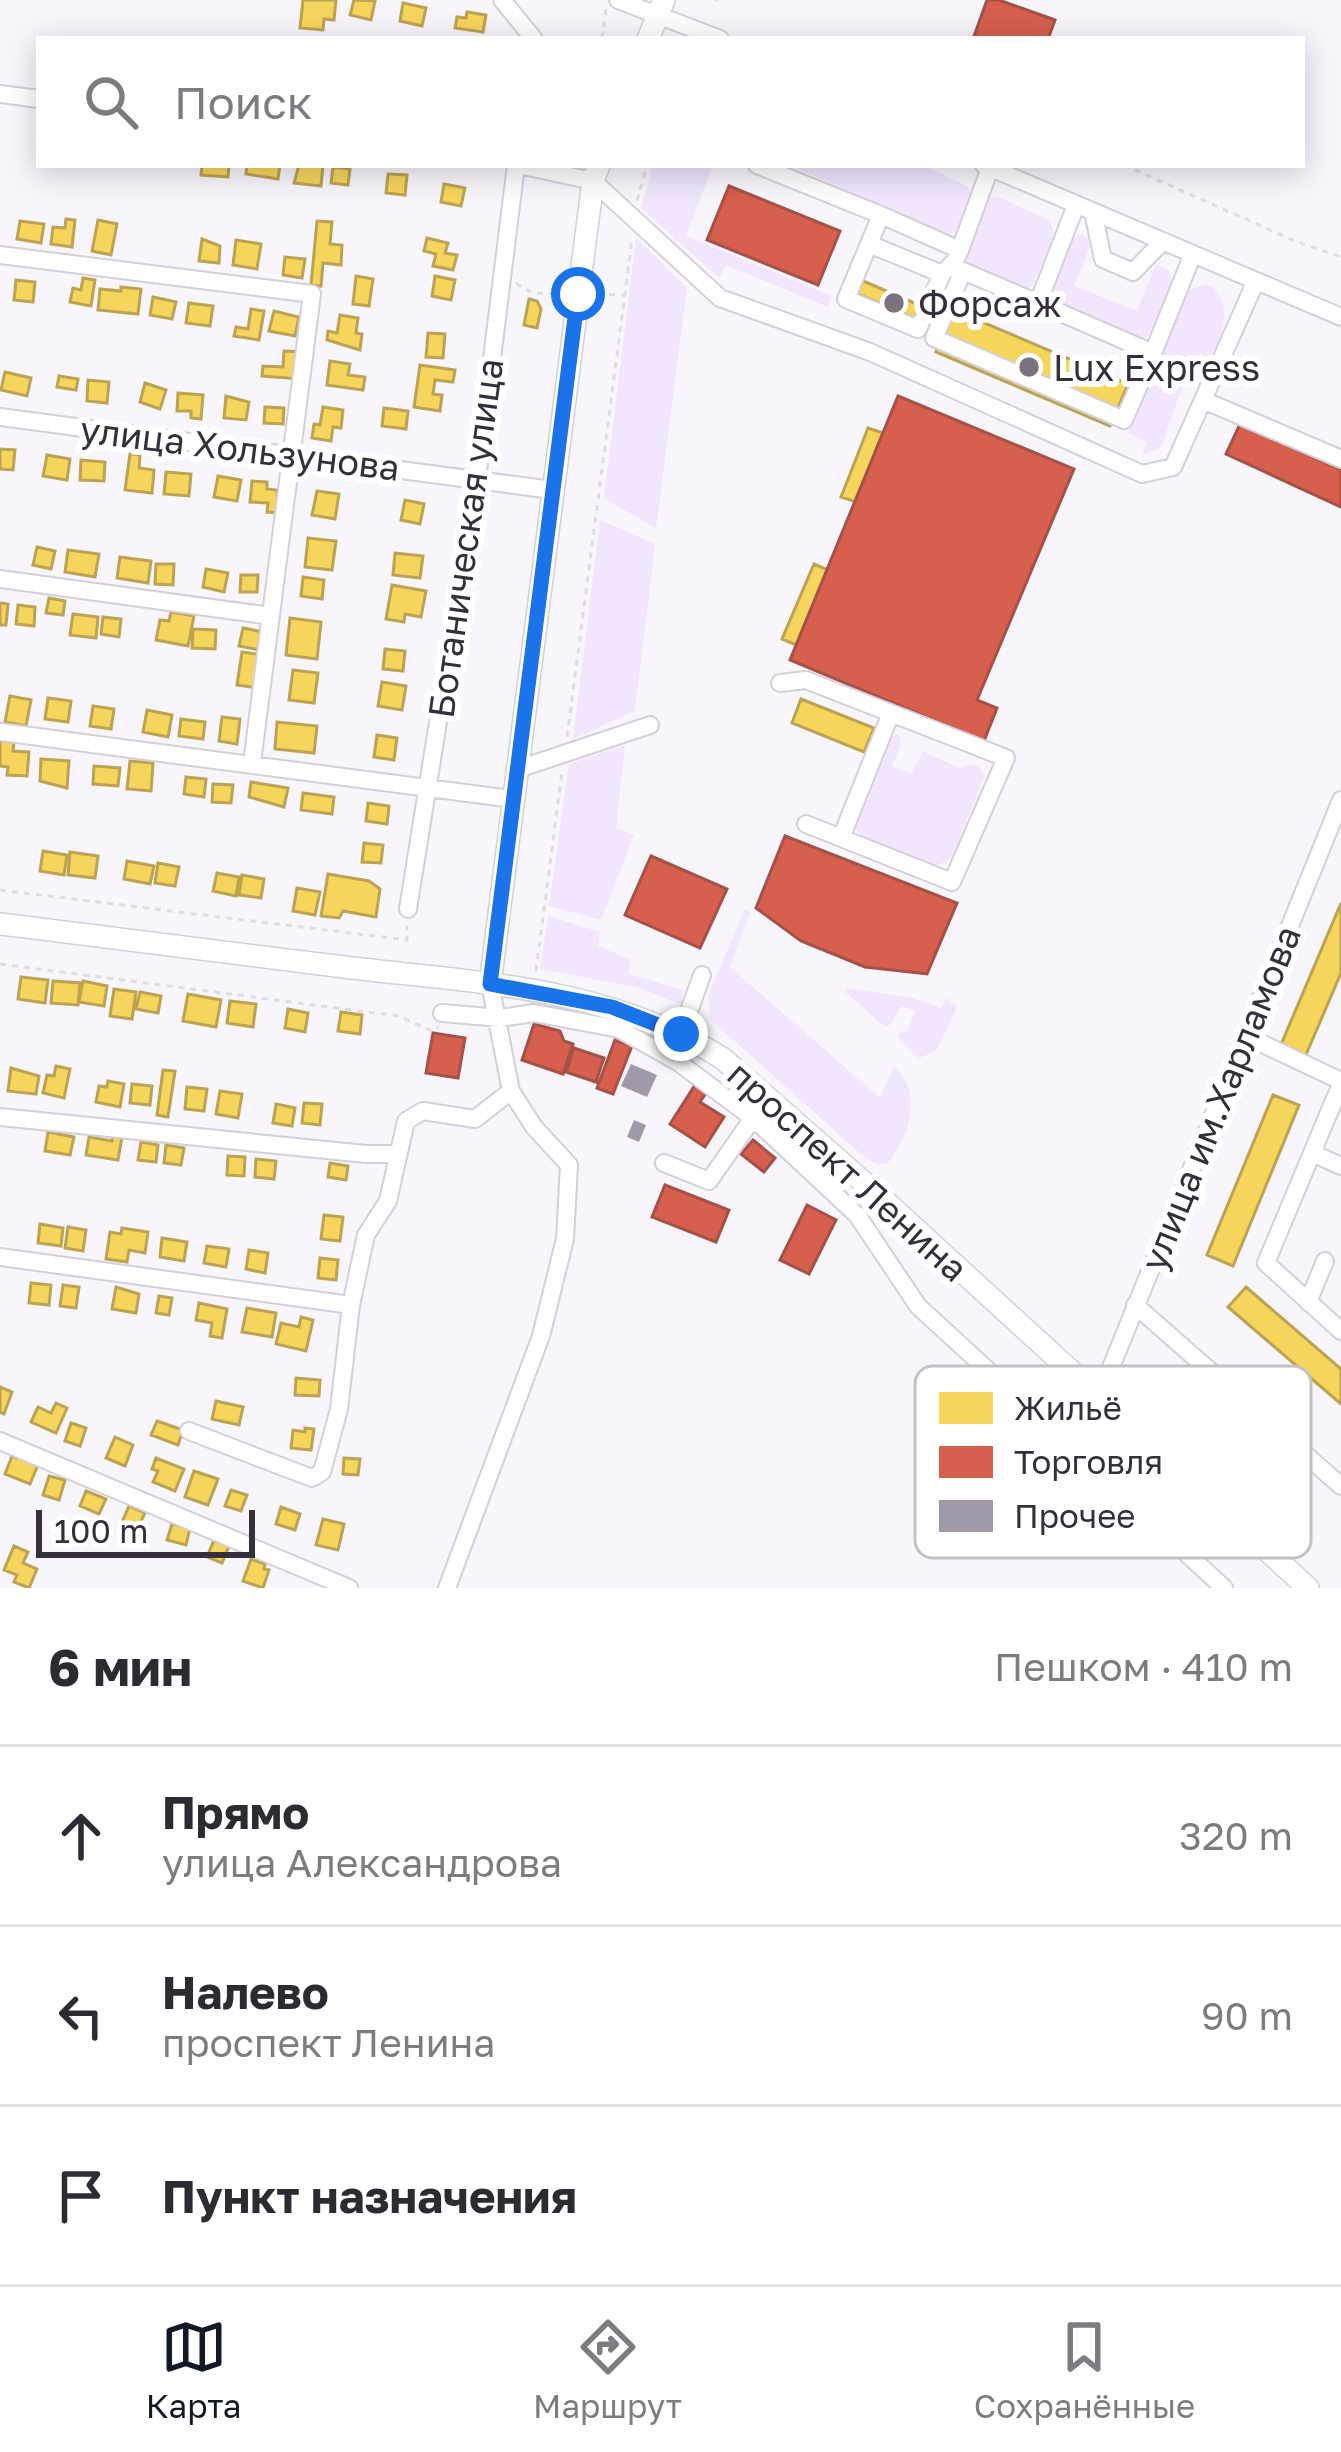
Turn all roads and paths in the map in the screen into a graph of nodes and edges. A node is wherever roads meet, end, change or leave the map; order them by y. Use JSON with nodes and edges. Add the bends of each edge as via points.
{"nodes":[{"id":1,"x":502,"y":0,"type":"edge"},
{"id":2,"x":607,"y":0,"type":"edge"},
{"id":3,"x":619,"y":0,"type":"edge"},
{"id":4,"x":661,"y":7,"type":"edge"},
{"id":5,"x":532,"y":36,"type":"edge"},
{"id":6,"x":602,"y":36,"type":"edge"},
{"id":7,"x":649,"y":36,"type":"edge"},
{"id":8,"x":714,"y":36,"type":"edge"},
{"id":9,"x":0,"y":94,"type":"edge"},
{"id":10,"x":36,"y":99,"type":"edge"},
{"id":11,"x":517,"y":168,"type":"edge"},
{"id":12,"x":547,"y":168,"type":"edge"},
{"id":13,"x":646,"y":168,"type":"edge"},
{"id":14,"x":765,"y":168,"type":"edge"},
{"id":15,"x":986,"y":168,"type":"edge"},
{"id":16,"x":992,"y":168,"type":"edge"},
{"id":17,"x":1131,"y":168,"type":"edge"},
{"id":18,"x":596,"y":173,"type":"edge"},
{"id":19,"x":637,"y":203,"type":"dead end"},
{"id":20,"x":1084,"y":208,"type":"junction"},
{"id":21,"x":881,"y":215,"type":"junction"},
{"id":22,"x":633,"y":230,"type":"dead end"},
{"id":23,"x":1163,"y":241,"type":"junction"},
{"id":24,"x":869,"y":244,"type":"junction"},
{"id":25,"x":960,"y":250,"type":"junction"},
{"id":26,"x":0,"y":254,"type":"edge"},
{"id":27,"x":1193,"y":254,"type":"junction"},
{"id":28,"x":1341,"y":257,"type":"edge"},
{"id":29,"x":942,"y":274,"type":"junction"},
{"id":30,"x":1256,"y":281,"type":"junction"},
{"id":31,"x":1038,"y":303,"type":"junction"},
{"id":32,"x":1341,"y":317,"type":"edge"},
{"id":33,"x":1153,"y":352,"type":"junction"},
{"id":34,"x":1203,"y":400,"type":"junction"},
{"id":35,"x":0,"y":417,"type":"edge"},
{"id":36,"x":291,"y":455,"type":"junction"},
{"id":37,"x":1341,"y":459,"type":"edge"},
{"id":38,"x":476,"y":479,"type":"junction"},
{"id":39,"x":551,"y":490,"type":"junction"},
{"id":40,"x":0,"y":579,"type":"edge"},
{"id":41,"x":271,"y":616,"type":"junction"},
{"id":42,"x":780,"y":683,"type":"dead end"},
{"id":43,"x":891,"y":713,"type":"junction"},
{"id":44,"x":650,"y":725,"type":"dead end"},
{"id":45,"x":0,"y":732,"type":"edge"},
{"id":46,"x":566,"y":744,"type":"dead end"},
{"id":47,"x":562,"y":763,"type":"dead end"},
{"id":48,"x":252,"y":764,"type":"junction"},
{"id":49,"x":515,"y":770,"type":"junction"},
{"id":50,"x":428,"y":788,"type":"junction"},
{"id":51,"x":512,"y":799,"type":"junction"},
{"id":52,"x":1341,"y":800,"type":"edge"},
{"id":53,"x":806,"y":824,"type":"dead end"},
{"id":54,"x":842,"y":838,"type":"junction"},
{"id":55,"x":0,"y":890,"type":"edge"},
{"id":56,"x":408,"y":909,"type":"dead end"},
{"id":57,"x":0,"y":924,"type":"edge"},
{"id":58,"x":407,"y":940,"type":"dead end"},
{"id":59,"x":0,"y":964,"type":"edge"},
{"id":60,"x":536,"y":972,"type":"dead end"},
{"id":61,"x":702,"y":975,"type":"dead end"},
{"id":62,"x":490,"y":984,"type":"junction"},
{"id":63,"x":442,"y":1018,"type":"joint"},
{"id":64,"x":500,"y":1018,"type":"junction"},
{"id":65,"x":1246,"y":1036,"type":"junction"},
{"id":66,"x":688,"y":1038,"type":"junction"},
{"id":67,"x":678,"y":1062,"type":"junction"},
{"id":68,"x":1341,"y":1083,"type":"edge"},
{"id":69,"x":511,"y":1091,"type":"junction"},
{"id":70,"x":771,"y":1100,"type":"junction"},
{"id":71,"x":0,"y":1117,"type":"edge"},
{"id":72,"x":753,"y":1118,"type":"junction"},
{"id":73,"x":396,"y":1154,"type":"junction"},
{"id":74,"x":1312,"y":1154,"type":"junction"},
{"id":75,"x":664,"y":1163,"type":"dead end"},
{"id":76,"x":1341,"y":1166,"type":"edge"},
{"id":77,"x":0,"y":1258,"type":"edge"},
{"id":78,"x":1325,"y":1261,"type":"dead end"},
{"id":79,"x":1308,"y":1301,"type":"junction"},
{"id":80,"x":1135,"y":1304,"type":"junction"},
{"id":81,"x":351,"y":1305,"type":"junction"},
{"id":82,"x":1341,"y":1331,"type":"edge"},
{"id":83,"x":983,"y":1366,"type":"edge"},
{"id":84,"x":1065,"y":1366,"type":"edge"},
{"id":85,"x":1111,"y":1366,"type":"edge"},
{"id":86,"x":1207,"y":1366,"type":"edge"},
{"id":87,"x":189,"y":1431,"type":"dead end"},
{"id":88,"x":0,"y":1441,"type":"edge"},
{"id":89,"x":1311,"y":1456,"type":"edge"},
{"id":90,"x":1339,"y":1480,"type":"edge"},
{"id":91,"x":1191,"y":1558,"type":"edge"},
{"id":92,"x":1275,"y":1558,"type":"edge"},
{"id":93,"x":349,"y":1588,"type":"edge"},
{"id":94,"x":447,"y":1588,"type":"edge"},
{"id":95,"x":1224,"y":1588,"type":"edge"},
{"id":96,"x":1308,"y":1588,"type":"edge"}],
"edges":[{"from":1,"to":5,"type":"street"},
{"from":2,"to":6,"type":"path"},
{"from":3,"to":4,"type":"street"},
{"from":4,"to":7,"type":"main road"},
{"from":4,"to":8,"type":"street"},
{"from":9,"to":10,"type":"street"},
{"from":11,"to":38,"type":"street","name":"Ботаническая улица"},
{"from":12,"to":18,"type":"street"},
{"from":13,"to":19,"type":"path"},
{"from":14,"to":21,"type":"street"},
{"from":15,"to":25,"type":"street"},
{"from":16,"to":20,"type":"street"},
{"from":17,"to":28,"type":"path"},
{"from":18,"to":34,"type":"street","via":[[721,298],[870,352],[1142,474],[1173,467]]},
{"from":18,"to":39,"type":"main road"},
{"from":20,"to":23,"type":"street"},
{"from":20,"to":23,"type":"street","via":[[1103,260],[1133,272]]},
{"from":20,"to":31,"type":"street"},
{"from":21,"to":24,"type":"street"},
{"from":21,"to":25,"type":"street"},
{"from":22,"to":46,"type":"path"},
{"from":23,"to":27,"type":"street"},
{"from":24,"to":29,"type":"street"},
{"from":24,"to":29,"type":"street","via":[[846,299],[918,329]]},
{"from":25,"to":29,"type":"street"},
{"from":26,"to":36,"type":"street","via":[[312,294]]},
{"from":27,"to":30,"type":"street"},
{"from":27,"to":33,"type":"street"},
{"from":30,"to":32,"type":"street"},
{"from":30,"to":34,"type":"street"},
{"from":31,"to":33,"type":"street"},
{"from":31,"to":33,"type":"street","via":[[963,271],[934,338],[1124,420]]},
{"from":34,"to":37,"type":"street"},
{"from":35,"to":36,"type":"street","name":"улица Хользунова"},
{"from":36,"to":38,"type":"street","name":"улица Хользунова"},
{"from":36,"to":41,"type":"street"},
{"from":38,"to":39,"type":"street","name":"улица Хользунова"},
{"from":38,"to":50,"type":"street","name":"Ботаническая улица"},
{"from":39,"to":49,"type":"main road"},
{"from":40,"to":41,"type":"street"},
{"from":41,"to":48,"type":"street"},
{"from":42,"to":43,"type":"street","via":[[806,680]]},
{"from":43,"to":54,"type":"street"},
{"from":43,"to":54,"type":"street","via":[[1006,758],[952,882]]},
{"from":44,"to":49,"type":"street"},
{"from":45,"to":48,"type":"street"},
{"from":47,"to":60,"type":"path"},
{"from":48,"to":50,"type":"street"},
{"from":49,"to":51,"type":"main road"},
{"from":50,"to":51,"type":"street"},
{"from":50,"to":56,"type":"street","name":"Ботаническая улица"},
{"from":51,"to":62,"type":"main road"},
{"from":52,"to":65,"type":"street","name":"улица им.Харламова"},
{"from":53,"to":54,"type":"street"},
{"from":55,"to":58,"type":"path"},
{"from":57,"to":62,"type":"main road","name":"проспект Ленина"},
{"from":59,"to":63,"type":"path","via":[[395,1015],[432,1031]]},
{"from":61,"to":66,"type":"street"},
{"from":62,"to":64,"type":"street"},
{"from":62,"to":66,"type":"main road","name":"проспект Ленина","via":[[612,1007]]},
{"from":63,"to":64,"type":"street"},
{"from":64,"to":67,"type":"street","via":[[534,1013],[620,1029]]},
{"from":64,"to":69,"type":"street"},
{"from":65,"to":68,"type":"street"},
{"from":65,"to":80,"type":"street","name":"улица им.Харламова"},
{"from":66,"to":67,"type":"street"},
{"from":66,"to":70,"type":"main road","name":"проспект Ленина"},
{"from":67,"to":72,"type":"street"},
{"from":68,"to":74,"type":"street"},
{"from":69,"to":73,"type":"street","via":[[475,1119],[423,1111],[406,1121]]},
{"from":69,"to":94,"type":"street","via":[[568,1165],[565,1239],[542,1336]]},
{"from":70,"to":72,"type":"street"},
{"from":70,"to":84,"type":"main road","name":"проспект Ленина"},
{"from":71,"to":73,"type":"street"},
{"from":72,"to":75,"type":"street","via":[[709,1181]]},
{"from":72,"to":83,"type":"street","via":[[857,1215],[918,1306]]},
{"from":73,"to":81,"type":"street"},
{"from":74,"to":76,"type":"street"},
{"from":74,"to":79,"type":"street","via":[[1266,1264]]},
{"from":77,"to":81,"type":"street"},
{"from":78,"to":79,"type":"street"},
{"from":79,"to":82,"type":"street"},
{"from":80,"to":85,"type":"street","name":"улица им.Харламова"},
{"from":80,"to":86,"type":"street"},
{"from":81,"to":87,"type":"street","via":[[322,1472],[312,1478]]},
{"from":88,"to":93,"type":"street"},
{"from":89,"to":90,"type":"street"},
{"from":91,"to":95,"type":"street"},
{"from":92,"to":96,"type":"main road","name":"проспект Ленина"}]}
